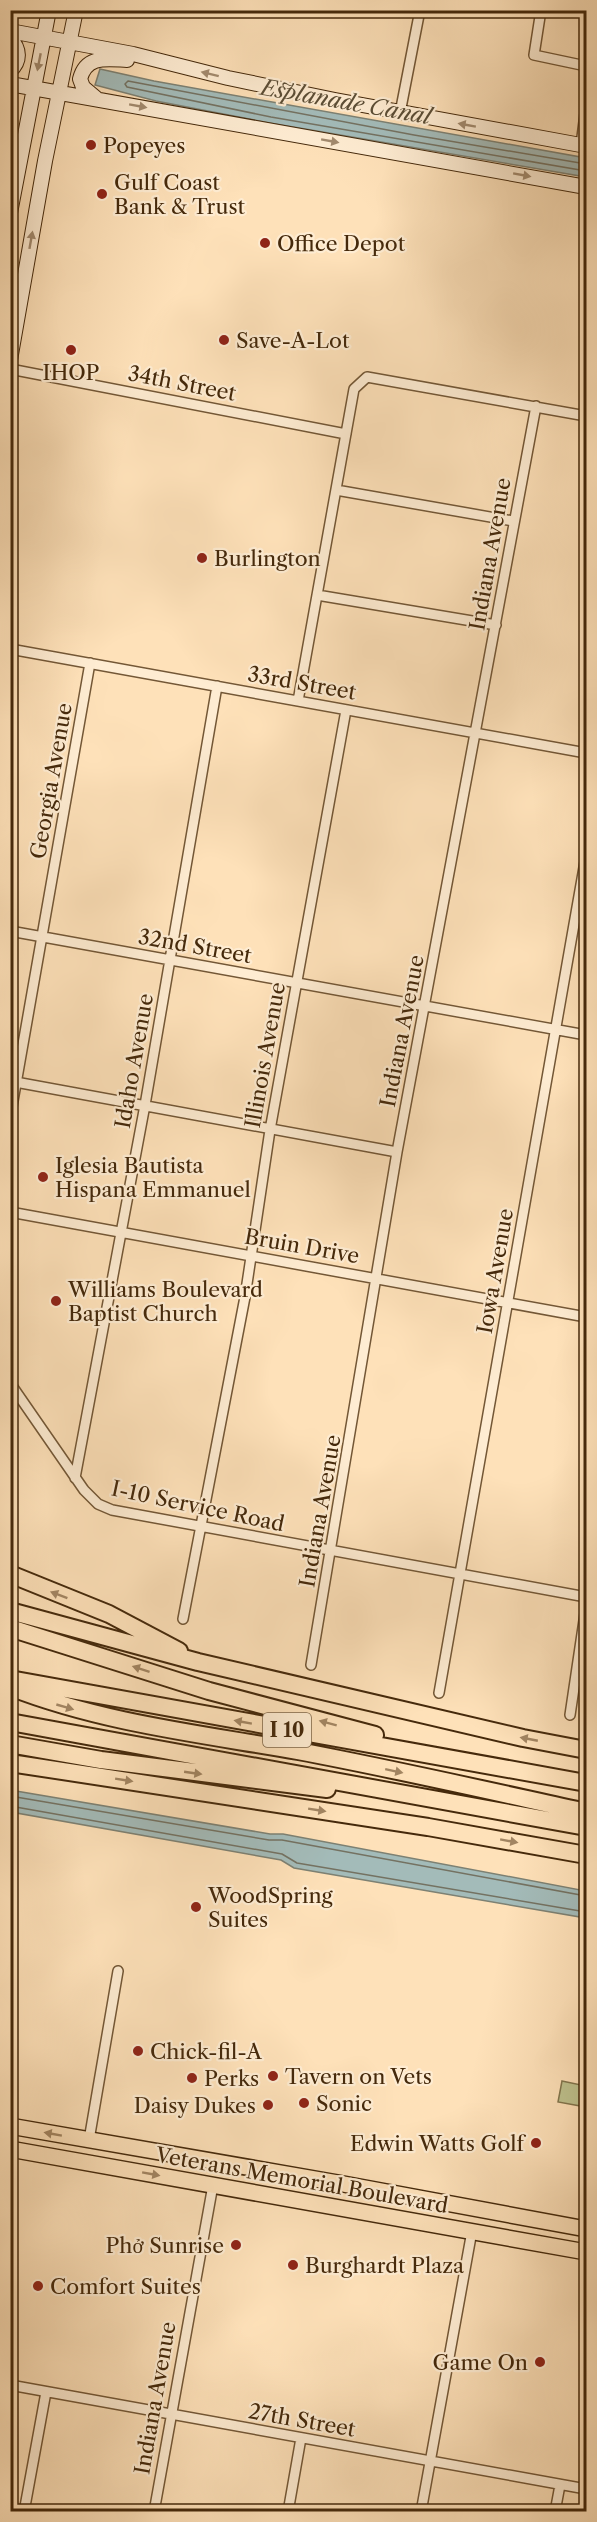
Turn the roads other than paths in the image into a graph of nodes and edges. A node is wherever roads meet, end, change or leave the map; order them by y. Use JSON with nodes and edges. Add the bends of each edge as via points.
{"nodes":[{"id":1,"x":49,"y":10,"type":"edge"},
{"id":2,"x":76,"y":10,"type":"edge"},
{"id":3,"x":420,"y":10,"type":"edge"},
{"id":4,"x":541,"y":10,"type":"edge"},
{"id":5,"x":10,"y":31,"type":"edge"},
{"id":6,"x":44,"y":36,"type":"junction"},
{"id":7,"x":10,"y":38,"type":"edge"},
{"id":8,"x":70,"y":41,"type":"junction"},
{"id":9,"x":165,"y":62,"type":"junction"},
{"id":10,"x":586,"y":66,"type":"edge"},
{"id":11,"x":10,"y":71,"type":"edge"},
{"id":12,"x":10,"y":84,"type":"edge"},
{"id":13,"x":34,"y":88,"type":"junction"},
{"id":14,"x":60,"y":92,"type":"junction"},
{"id":15,"x":98,"y":99,"type":"junction"},
{"id":16,"x":586,"y":106,"type":"edge"},
{"id":17,"x":400,"y":113,"type":"junction"},
{"id":18,"x":584,"y":146,"type":"edge"},
{"id":19,"x":586,"y":187,"type":"edge"},
{"id":20,"x":10,"y":213,"type":"edge"},
{"id":21,"x":10,"y":360,"type":"edge"},
{"id":22,"x":10,"y":369,"type":"edge"},
{"id":23,"x":536,"y":406,"type":"junction"},
{"id":24,"x":586,"y":416,"type":"edge"},
{"id":25,"x":346,"y":434,"type":"junction"},
{"id":26,"x":336,"y":489,"type":"junction"},
{"id":27,"x":513,"y":521,"type":"junction"},
{"id":28,"x":317,"y":595,"type":"junction"},
{"id":29,"x":496,"y":625,"type":"junction"},
{"id":30,"x":10,"y":649,"type":"edge"},
{"id":31,"x":90,"y":663,"type":"junction"},
{"id":32,"x":217,"y":686,"type":"junction"},
{"id":33,"x":298,"y":701,"type":"junction"},
{"id":34,"x":346,"y":710,"type":"junction"},
{"id":35,"x":476,"y":734,"type":"junction"},
{"id":36,"x":586,"y":753,"type":"edge"},
{"id":37,"x":586,"y":856,"type":"edge"},
{"id":38,"x":10,"y":932,"type":"edge"},
{"id":39,"x":42,"y":937,"type":"junction"},
{"id":40,"x":171,"y":960,"type":"junction"},
{"id":41,"x":296,"y":982,"type":"junction"},
{"id":42,"x":425,"y":1006,"type":"junction"},
{"id":43,"x":556,"y":1030,"type":"junction"},
{"id":44,"x":586,"y":1035,"type":"edge"},
{"id":45,"x":14,"y":1081,"type":"edge"},
{"id":46,"x":145,"y":1106,"type":"junction"},
{"id":47,"x":10,"y":1118,"type":"edge"},
{"id":48,"x":270,"y":1130,"type":"junction"},
{"id":49,"x":397,"y":1152,"type":"junction"},
{"id":50,"x":10,"y":1212,"type":"edge"},
{"id":51,"x":122,"y":1232,"type":"junction"},
{"id":52,"x":252,"y":1255,"type":"junction"},
{"id":53,"x":377,"y":1278,"type":"junction"},
{"id":54,"x":507,"y":1302,"type":"junction"},
{"id":55,"x":586,"y":1317,"type":"edge"},
{"id":56,"x":10,"y":1383,"type":"edge"},
{"id":57,"x":75,"y":1478,"type":"junction"},
{"id":58,"x":200,"y":1528,"type":"junction"},
{"id":59,"x":332,"y":1551,"type":"junction"},
{"id":60,"x":10,"y":1574,"type":"edge"},
{"id":61,"x":461,"y":1574,"type":"junction"},
{"id":62,"x":586,"y":1597,"type":"edge"},
{"id":63,"x":586,"y":1607,"type":"edge"},
{"id":64,"x":10,"y":1611,"type":"edge"},
{"id":65,"x":183,"y":1619,"type":"dead end"},
{"id":66,"x":10,"y":1628,"type":"edge"},
{"id":67,"x":198,"y":1662,"type":"junction"},
{"id":68,"x":311,"y":1665,"type":"dead end"},
{"id":69,"x":10,"y":1679,"type":"edge"},
{"id":70,"x":10,"y":1687,"type":"edge"},
{"id":71,"x":439,"y":1693,"type":"dead end"},
{"id":72,"x":570,"y":1716,"type":"dead end"},
{"id":73,"x":10,"y":1722,"type":"edge"},
{"id":74,"x":10,"y":1744,"type":"edge"},
{"id":75,"x":586,"y":1750,"type":"edge"},
{"id":76,"x":10,"y":1763,"type":"edge"},
{"id":77,"x":486,"y":1765,"type":"junction"},
{"id":78,"x":586,"y":1783,"type":"edge"},
{"id":79,"x":435,"y":1799,"type":"junction"},
{"id":80,"x":586,"y":1812,"type":"edge"},
{"id":81,"x":586,"y":1827,"type":"edge"},
{"id":82,"x":586,"y":1855,"type":"edge"},
{"id":83,"x":118,"y":1971,"type":"dead end"},
{"id":84,"x":10,"y":2126,"type":"edge"},
{"id":85,"x":89,"y":2140,"type":"junction"},
{"id":86,"x":10,"y":2142,"type":"edge"},
{"id":87,"x":132,"y":2147,"type":"junction"},
{"id":88,"x":10,"y":2149,"type":"edge"},
{"id":89,"x":338,"y":2182,"type":"junction"},
{"id":90,"x":213,"y":2185,"type":"junction"},
{"id":91,"x":260,"y":2194,"type":"junction"},
{"id":92,"x":438,"y":2202,"type":"junction"},
{"id":93,"x":312,"y":2203,"type":"junction"},
{"id":94,"x":507,"y":2215,"type":"junction"},
{"id":95,"x":424,"y":2216,"type":"junction"},
{"id":96,"x":586,"y":2229,"type":"edge"},
{"id":97,"x":472,"y":2231,"type":"junction"},
{"id":98,"x":586,"y":2235,"type":"edge"},
{"id":99,"x":530,"y":2242,"type":"junction"},
{"id":100,"x":586,"y":2253,"type":"edge"},
{"id":101,"x":10,"y":2385,"type":"edge"},
{"id":102,"x":46,"y":2392,"type":"junction"},
{"id":103,"x":170,"y":2414,"type":"junction"},
{"id":104,"x":301,"y":2438,"type":"junction"},
{"id":105,"x":430,"y":2461,"type":"junction"},
{"id":106,"x":560,"y":2485,"type":"junction"},
{"id":107,"x":586,"y":2489,"type":"edge"},
{"id":108,"x":24,"y":2511,"type":"edge"},
{"id":109,"x":154,"y":2511,"type":"edge"},
{"id":110,"x":288,"y":2511,"type":"edge"},
{"id":111,"x":421,"y":2511,"type":"edge"},
{"id":112,"x":555,"y":2511,"type":"edge"}],
"edges":[{"from":1,"to":6,"type":"main road"},
{"from":2,"to":8,"type":"main road"},
{"from":3,"to":17,"type":"street"},
{"from":4,"to":10,"type":"street","via":[[534,55]]},
{"from":5,"to":6,"type":"main road"},
{"from":6,"to":8,"type":"main road"},
{"from":6,"to":13,"type":"main road","one_way":true},
{"from":7,"to":11,"type":"main road","via":[[18,50],[18,59]]},
{"from":8,"to":9,"type":"main road"},
{"from":8,"to":14,"type":"main road"},
{"from":9,"to":15,"type":"main road","via":[[92,61],[80,79],[83,87]]},
{"from":17,"to":9,"type":"main road","one_way":true},
{"from":12,"to":13,"type":"main road"},
{"from":13,"to":14,"type":"main road"},
{"from":13,"to":20,"type":"main road"},
{"from":14,"to":15,"type":"main road"},
{"from":21,"to":14,"type":"main road","one_way":true},
{"from":15,"to":19,"type":"main road","one_way":true},
{"from":16,"to":18,"type":"street"},
{"from":18,"to":17,"type":"main road","one_way":true},
{"from":22,"to":25,"type":"street","name":"34th Street"},
{"from":23,"to":24,"type":"street"},
{"from":23,"to":25,"type":"street","via":[[367,377],[354,389]]},
{"from":23,"to":27,"type":"street","name":"Indiana Avenue"},
{"from":25,"to":26,"type":"street"},
{"from":26,"to":27,"type":"street"},
{"from":26,"to":28,"type":"street"},
{"from":27,"to":29,"type":"street","name":"Indiana Avenue"},
{"from":28,"to":29,"type":"street"},
{"from":28,"to":33,"type":"street"},
{"from":29,"to":35,"type":"street","name":"Indiana Avenue"},
{"from":30,"to":31,"type":"street","name":"33rd Street"},
{"from":31,"to":32,"type":"street","name":"33rd Street"},
{"from":31,"to":39,"type":"street","name":"Georgia Avenue"},
{"from":32,"to":33,"type":"street","name":"33rd Street"},
{"from":32,"to":40,"type":"street","name":"Idaho Avenue"},
{"from":33,"to":34,"type":"street","name":"33rd Street"},
{"from":34,"to":35,"type":"street","name":"33rd Street"},
{"from":34,"to":41,"type":"street","name":"Illinois Avenue"},
{"from":35,"to":36,"type":"street","name":"33rd Street"},
{"from":35,"to":42,"type":"street","name":"Indiana Avenue"},
{"from":37,"to":43,"type":"street","name":"Iowa Avenue"},
{"from":38,"to":39,"type":"street","name":"32nd Street"},
{"from":39,"to":40,"type":"street","name":"32nd Street"},
{"from":39,"to":45,"type":"street","name":"Georgia Avenue"},
{"from":40,"to":41,"type":"street","name":"32nd Street"},
{"from":40,"to":46,"type":"street","name":"Idaho Avenue"},
{"from":41,"to":42,"type":"street","name":"32nd Street"},
{"from":41,"to":48,"type":"street","name":"Illinois Avenue"},
{"from":42,"to":43,"type":"street","name":"32nd Street"},
{"from":42,"to":49,"type":"street","name":"Indiana Avenue"},
{"from":43,"to":44,"type":"street","name":"32nd Street"},
{"from":43,"to":54,"type":"street","name":"Iowa Avenue"},
{"from":45,"to":46,"type":"street"},
{"from":45,"to":47,"type":"street","name":"Georgia Avenue"},
{"from":46,"to":48,"type":"street"},
{"from":46,"to":51,"type":"street","name":"Idaho Avenue"},
{"from":48,"to":49,"type":"street"},
{"from":48,"to":52,"type":"street","name":"Illinois Avenue"},
{"from":49,"to":53,"type":"street","name":"Indiana Avenue"},
{"from":50,"to":51,"type":"street","name":"Bruin Drive"},
{"from":51,"to":52,"type":"street","name":"Bruin Drive"},
{"from":51,"to":57,"type":"street","name":"Idaho Avenue"},
{"from":52,"to":53,"type":"street","name":"Bruin Drive"},
{"from":52,"to":58,"type":"street","name":"Illinois Avenue"},
{"from":53,"to":54,"type":"street","name":"Bruin Drive"},
{"from":53,"to":59,"type":"street","name":"Indiana Avenue"},
{"from":54,"to":55,"type":"street","name":"Bruin Drive"},
{"from":54,"to":61,"type":"street","name":"Iowa Avenue"},
{"from":56,"to":57,"type":"street","name":"I-10 Service Road"},
{"from":57,"to":58,"type":"street","name":"I-10 Service Road","via":[[98,1504],[112,1510]]},
{"from":58,"to":59,"type":"street","name":"I-10 Service Road"},
{"from":58,"to":65,"type":"street","name":"Illinois Avenue"},
{"from":59,"to":61,"type":"street","name":"I-10 Service Road"},
{"from":59,"to":68,"type":"street","name":"Indiana Avenue"},
{"from":67,"to":60,"type":"highway","one_way":true,"via":[[109,1614]]},
{"from":61,"to":62,"type":"street","name":"I-10 Service Road"},
{"from":61,"to":71,"type":"street","name":"Iowa Avenue"},
{"from":63,"to":72,"type":"street"},
{"from":64,"to":67,"type":"highway"},
{"from":77,"to":66,"type":"highway","one_way":true,"via":[[209,1691]]},
{"from":75,"to":67,"type":"highway","one_way":true},
{"from":77,"to":69,"type":"highway","number":"I 10","one_way":true},
{"from":70,"to":80,"type":"highway","one_way":true,"via":[[90,1714],[316,1755]]},
{"from":73,"to":79,"type":"highway","number":"I 10"},
{"from":74,"to":79,"type":"highway","one_way":true,"via":[[101,1761],[300,1787]]},
{"from":76,"to":82,"type":"highway","one_way":true},
{"from":77,"to":78,"type":"highway","number":"I 10"},
{"from":79,"to":81,"type":"highway","number":"I 10"},
{"from":83,"to":85,"type":"street"},
{"from":85,"to":84,"type":"main road","name":"Veterans Memorial Boulevard","one_way":true},
{"from":85,"to":87,"type":"main road","name":"Veterans Memorial Boulevard"},
{"from":86,"to":87,"type":"main road","via":[[121,2161],[129,2158]]},
{"from":87,"to":89,"type":"main road","name":"Veterans Memorial Boulevard"},
{"from":88,"to":90,"type":"main road","name":"Veterans Memorial Boulevard","one_way":true},
{"from":89,"to":91,"type":"main road","via":[[328,2189],[271,2179],[262,2183]]},
{"from":89,"to":92,"type":"main road","name":"Veterans Memorial Boulevard"},
{"from":90,"to":91,"type":"main road","name":"Veterans Memorial Boulevard"},
{"from":90,"to":103,"type":"street","name":"Indiana Avenue"},
{"from":91,"to":93,"type":"main road","name":"Veterans Memorial Boulevard"},
{"from":92,"to":94,"type":"main road","name":"Veterans Memorial Boulevard"},
{"from":92,"to":95,"type":"main road","via":[[436,2211]]},
{"from":93,"to":95,"type":"main road","via":[[333,2199]]},
{"from":93,"to":97,"type":"main road","name":"Veterans Memorial Boulevard"},
{"from":94,"to":95,"type":"main road","via":[[505,2222],[493,2228]]},
{"from":94,"to":96,"type":"main road","name":"Veterans Memorial Boulevard"},
{"from":97,"to":99,"type":"main road","name":"Veterans Memorial Boulevard"},
{"from":97,"to":105,"type":"street"},
{"from":98,"to":99,"type":"main road","via":[[544,2228],[533,2232]]},
{"from":99,"to":100,"type":"main road","name":"Veterans Memorial Boulevard"},
{"from":101,"to":102,"type":"street","name":"27th Street"},
{"from":102,"to":103,"type":"street","name":"27th Street"},
{"from":102,"to":108,"type":"street"},
{"from":103,"to":104,"type":"street","name":"27th Street"},
{"from":103,"to":109,"type":"street","name":"Indiana Avenue"},
{"from":104,"to":105,"type":"street","name":"27th Street"},
{"from":104,"to":110,"type":"street"},
{"from":105,"to":106,"type":"street","name":"27th Street"},
{"from":105,"to":111,"type":"street"},
{"from":106,"to":107,"type":"street","name":"27th Street"},
{"from":106,"to":112,"type":"street"}]}
